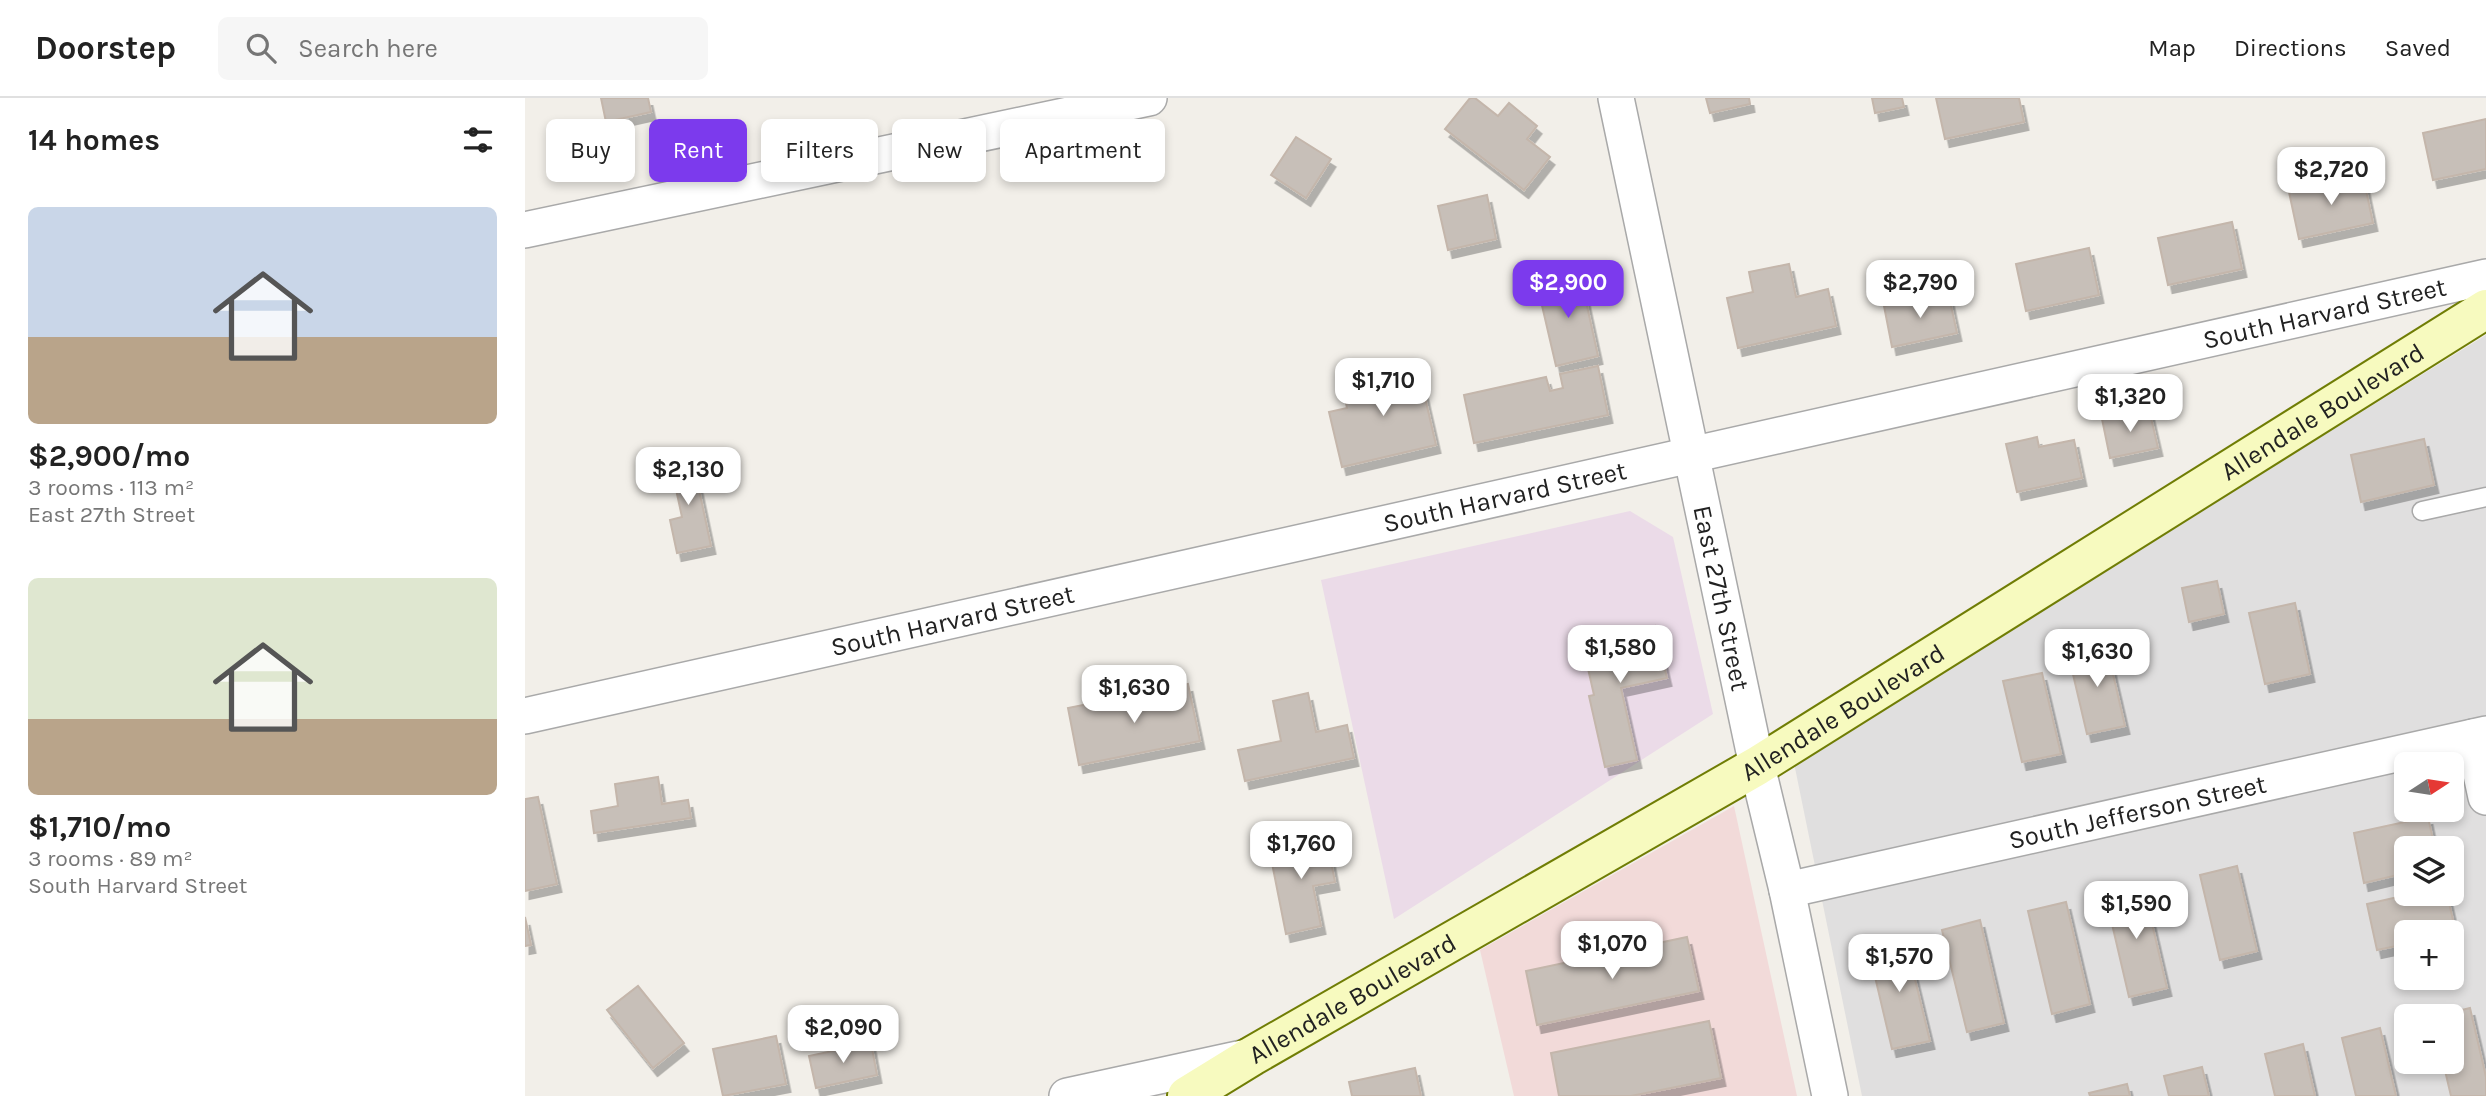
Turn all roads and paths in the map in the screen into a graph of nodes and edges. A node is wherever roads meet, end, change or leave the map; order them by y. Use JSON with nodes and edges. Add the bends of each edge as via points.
{"nodes":[{"id":1,"x":1149,"y":98,"type":"edge"},
{"id":2,"x":1616,"y":98,"type":"edge"},
{"id":3,"x":525,"y":230,"type":"edge"},
{"id":4,"x":2486,"y":277,"type":"edge"},
{"id":5,"x":2486,"y":309,"type":"edge"},
{"id":6,"x":1691,"y":455,"type":"junction"},
{"id":7,"x":2486,"y":497,"type":"edge"},
{"id":8,"x":2422,"y":511,"type":"dead end"},
{"id":9,"x":525,"y":716,"type":"edge"},
{"id":10,"x":2479,"y":735,"type":"edge"},
{"id":11,"x":1757,"y":766,"type":"junction"},
{"id":12,"x":2486,"y":797,"type":"edge"},
{"id":13,"x":1787,"y":890,"type":"junction"},
{"id":14,"x":1252,"y":1056,"type":"junction"},
{"id":15,"x":1067,"y":1096,"type":"edge"},
{"id":16,"x":1187,"y":1096,"type":"edge"},
{"id":17,"x":1830,"y":1096,"type":"edge"}],
"edges":[{"from":1,"to":3,"type":"street"},
{"from":2,"to":6,"type":"street","name":"East 27th Street"},
{"from":4,"to":6,"type":"street","name":"South Harvard Street"},
{"from":5,"to":11,"type":"street","name":"Allendale Boulevard"},
{"from":6,"to":9,"type":"street","name":"South Harvard Street"},
{"from":6,"to":11,"type":"street","name":"East 27th Street"},
{"from":7,"to":8,"type":"lane"},
{"from":10,"to":12,"type":"street"},
{"from":10,"to":13,"type":"street","name":"South Jefferson Street"},
{"from":11,"to":13,"type":"street","name":"East 27th Street"},
{"from":11,"to":14,"type":"street","name":"Allendale Boulevard"},
{"from":13,"to":17,"type":"street","name":"East 27th Street"},
{"from":14,"to":15,"type":"street"},
{"from":14,"to":16,"type":"street","name":"Allendale Boulevard"}]}
